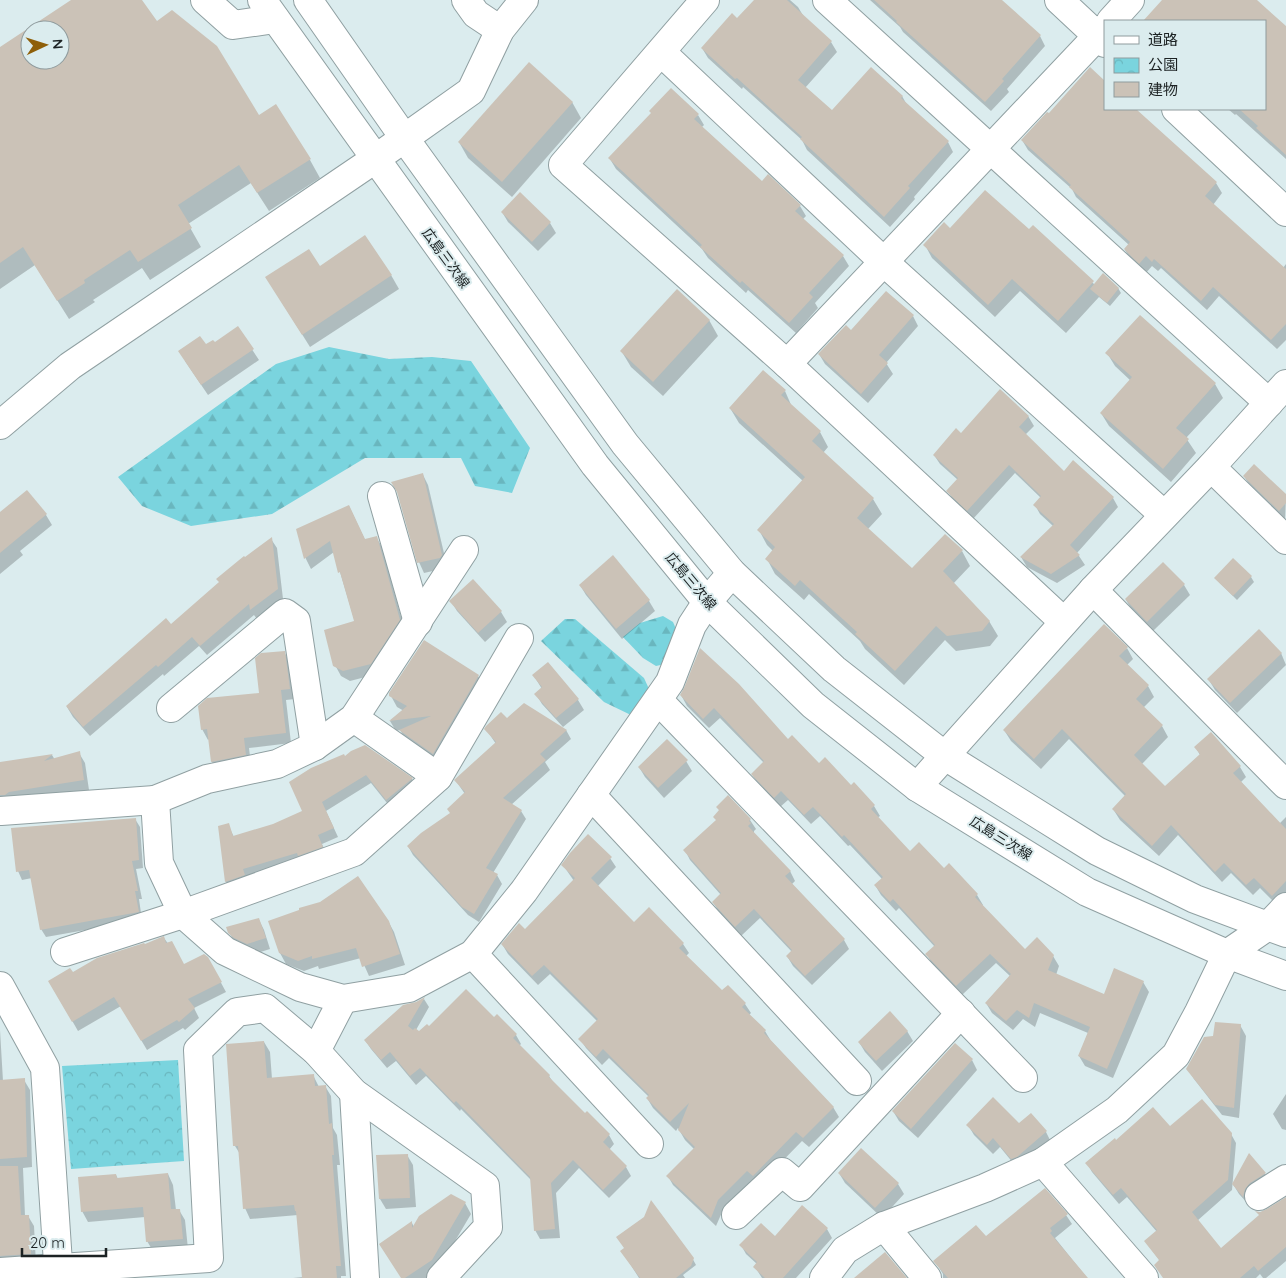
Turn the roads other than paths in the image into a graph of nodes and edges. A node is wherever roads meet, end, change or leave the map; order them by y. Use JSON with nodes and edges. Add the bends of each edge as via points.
{"nodes":[{"id":1,"x":205,"y":0,"type":"edge"},
{"id":2,"x":308,"y":0,"type":"edge"},
{"id":3,"x":466,"y":0,"type":"edge"},
{"id":4,"x":524,"y":0,"type":"edge"},
{"id":5,"x":705,"y":0,"type":"edge"},
{"id":6,"x":827,"y":0,"type":"edge"},
{"id":7,"x":1059,"y":0,"type":"edge"},
{"id":8,"x":1130,"y":0,"type":"edge"},
{"id":9,"x":269,"y":9,"type":"edge"},
{"id":10,"x":1114,"y":20,"type":"edge"},
{"id":11,"x":500,"y":30,"type":"junction"},
{"id":12,"x":1104,"y":31,"type":"edge"},
{"id":13,"x":1104,"y":33,"type":"edge"},
{"id":14,"x":661,"y":52,"type":"junction"},
{"id":15,"x":1177,"y":110,"type":"edge"},
{"id":16,"x":405,"y":138,"type":"junction"},
{"id":17,"x":990,"y":149,"type":"junction"},
{"id":18,"x":375,"y":159,"type":"junction"},
{"id":19,"x":1286,"y":212,"type":"edge"},
{"id":20,"x":884,"y":262,"type":"junction"},
{"id":21,"x":787,"y":364,"type":"junction"},
{"id":22,"x":1277,"y":394,"type":"edge"},
{"id":23,"x":0,"y":425,"type":"edge"},
{"id":24,"x":1210,"y":467,"type":"junction"},
{"id":25,"x":382,"y":496,"type":"dead end"},
{"id":26,"x":1164,"y":515,"type":"junction"},
{"id":27,"x":1286,"y":540,"type":"edge"},
{"id":28,"x":464,"y":550,"type":"dead end"},
{"id":29,"x":732,"y":574,"type":"junction"},
{"id":30,"x":1093,"y":590,"type":"junction"},
{"id":31,"x":708,"y":602,"type":"junction"},
{"id":32,"x":418,"y":622,"type":"junction"},
{"id":33,"x":1064,"y":622,"type":"junction"},
{"id":34,"x":519,"y":638,"type":"dead end"},
{"id":35,"x":658,"y":700,"type":"junction"},
{"id":36,"x":171,"y":708,"type":"dead end"},
{"id":37,"x":354,"y":718,"type":"junction"},
{"id":38,"x":315,"y":746,"type":"junction"},
{"id":39,"x":945,"y":756,"type":"junction"},
{"id":40,"x":438,"y":777,"type":"junction"},
{"id":41,"x":1286,"y":785,"type":"edge"},
{"id":42,"x":917,"y":787,"type":"junction"},
{"id":43,"x":591,"y":795,"type":"junction"},
{"id":44,"x":155,"y":800,"type":"junction"},
{"id":45,"x":1,"y":811,"type":"dead end"},
{"id":46,"x":182,"y":914,"type":"junction"},
{"id":47,"x":1280,"y":922,"type":"edge"},
{"id":48,"x":65,"y":952,"type":"dead end"},
{"id":49,"x":473,"y":954,"type":"junction"},
{"id":50,"x":1227,"y":954,"type":"junction"},
{"id":51,"x":1286,"y":976,"type":"edge"},
{"id":52,"x":0,"y":986,"type":"edge"},
{"id":53,"x":343,"y":999,"type":"junction"},
{"id":54,"x":960,"y":1013,"type":"junction"},
{"id":55,"x":316,"y":1050,"type":"junction"},
{"id":56,"x":1023,"y":1078,"type":"dead end"},
{"id":57,"x":857,"y":1081,"type":"dead end"},
{"id":58,"x":354,"y":1093,"type":"junction"},
{"id":59,"x":649,"y":1144,"type":"dead end"},
{"id":60,"x":1043,"y":1162,"type":"junction"},
{"id":61,"x":1286,"y":1179,"type":"edge"},
{"id":62,"x":1259,"y":1196,"type":"dead end"},
{"id":63,"x":736,"y":1215,"type":"dead end"},
{"id":64,"x":884,"y":1226,"type":"junction"},
{"id":65,"x":210,"y":1268,"type":"edge"},
{"id":66,"x":0,"y":1272,"type":"edge"},
{"id":67,"x":59,"y":1273,"type":"edge"},
{"id":68,"x":365,"y":1278,"type":"edge"},
{"id":69,"x":441,"y":1278,"type":"edge"},
{"id":70,"x":824,"y":1278,"type":"edge"},
{"id":71,"x":927,"y":1278,"type":"edge"},
{"id":72,"x":1144,"y":1278,"type":"edge"}],
"edges":[{"from":1,"to":9,"type":"street","via":[[233,24]]},
{"from":2,"to":16,"type":"street"},
{"from":3,"to":11,"type":"street","via":[[476,14]]},
{"from":4,"to":11,"type":"street"},
{"from":5,"to":14,"type":"street"},
{"from":6,"to":17,"type":"street"},
{"from":7,"to":12,"type":"street"},
{"from":8,"to":10,"type":"street"},
{"from":9,"to":18,"type":"street","name":"広島三次線"},
{"from":11,"to":16,"type":"street","via":[[472,91]]},
{"from":13,"to":17,"type":"street"},
{"from":14,"to":20,"type":"street"},
{"from":14,"to":21,"type":"street","via":[[563,165]]},
{"from":15,"to":19,"type":"street"},
{"from":16,"to":18,"type":"street"},
{"from":16,"to":29,"type":"street","via":[[625,444]]},
{"from":17,"to":20,"type":"street"},
{"from":17,"to":22,"type":"street"},
{"from":18,"to":23,"type":"street","via":[[70,366]]},
{"from":18,"to":31,"type":"street","name":"広島三次線","via":[[595,466]]},
{"from":20,"to":21,"type":"street"},
{"from":20,"to":26,"type":"street"},
{"from":21,"to":33,"type":"street"},
{"from":22,"to":24,"type":"street"},
{"from":24,"to":26,"type":"street"},
{"from":24,"to":27,"type":"street"},
{"from":25,"to":32,"type":"street"},
{"from":26,"to":30,"type":"street"},
{"from":28,"to":32,"type":"street"},
{"from":29,"to":31,"type":"street"},
{"from":29,"to":39,"type":"street","via":[[834,669]]},
{"from":30,"to":33,"type":"street"},
{"from":30,"to":41,"type":"street"},
{"from":31,"to":35,"type":"street","via":[[692,625],[670,682]]},
{"from":31,"to":42,"type":"street","name":"広島三次線","via":[[813,705]]},
{"from":32,"to":37,"type":"street"},
{"from":33,"to":39,"type":"street"},
{"from":34,"to":40,"type":"street"},
{"from":35,"to":43,"type":"street"},
{"from":35,"to":54,"type":"street"},
{"from":36,"to":38,"type":"street","via":[[284,613],[296,621]]},
{"from":37,"to":38,"type":"street"},
{"from":37,"to":40,"type":"street"},
{"from":38,"to":44,"type":"street","via":[[277,764],[207,779]]},
{"from":39,"to":42,"type":"street"},
{"from":39,"to":47,"type":"street","via":[[1097,851],[1195,899]]},
{"from":40,"to":46,"type":"street","via":[[354,852]]},
{"from":42,"to":50,"type":"street","name":"広島三次線","via":[[1087,892]]},
{"from":43,"to":49,"type":"street","via":[[524,891]]},
{"from":43,"to":57,"type":"street"},
{"from":44,"to":45,"type":"street"},
{"from":44,"to":46,"type":"street","via":[[159,863]]},
{"from":46,"to":48,"type":"street"},
{"from":46,"to":53,"type":"street","via":[[225,951],[300,987]]},
{"from":47,"to":50,"type":"street"},
{"from":49,"to":53,"type":"street","via":[[409,988]]},
{"from":49,"to":59,"type":"street"},
{"from":50,"to":51,"type":"street","name":"広島三次線"},
{"from":50,"to":60,"type":"street","via":[[1176,1055],[1117,1110]]},
{"from":52,"to":67,"type":"street","via":[[45,1068]]},
{"from":53,"to":55,"type":"street"},
{"from":54,"to":56,"type":"street"},
{"from":54,"to":63,"type":"street","via":[[800,1187],[782,1172]]},
{"from":55,"to":58,"type":"street"},
{"from":55,"to":65,"type":"street","via":[[265,1008],[237,1012],[198,1050]]},
{"from":58,"to":68,"type":"street"},
{"from":58,"to":69,"type":"street","via":[[485,1186],[488,1227]]},
{"from":60,"to":64,"type":"street"},
{"from":60,"to":72,"type":"street"},
{"from":61,"to":62,"type":"street"},
{"from":64,"to":70,"type":"street","via":[[845,1250]]},
{"from":64,"to":71,"type":"street"},
{"from":65,"to":67,"type":"street"},
{"from":66,"to":67,"type":"street"}]}
